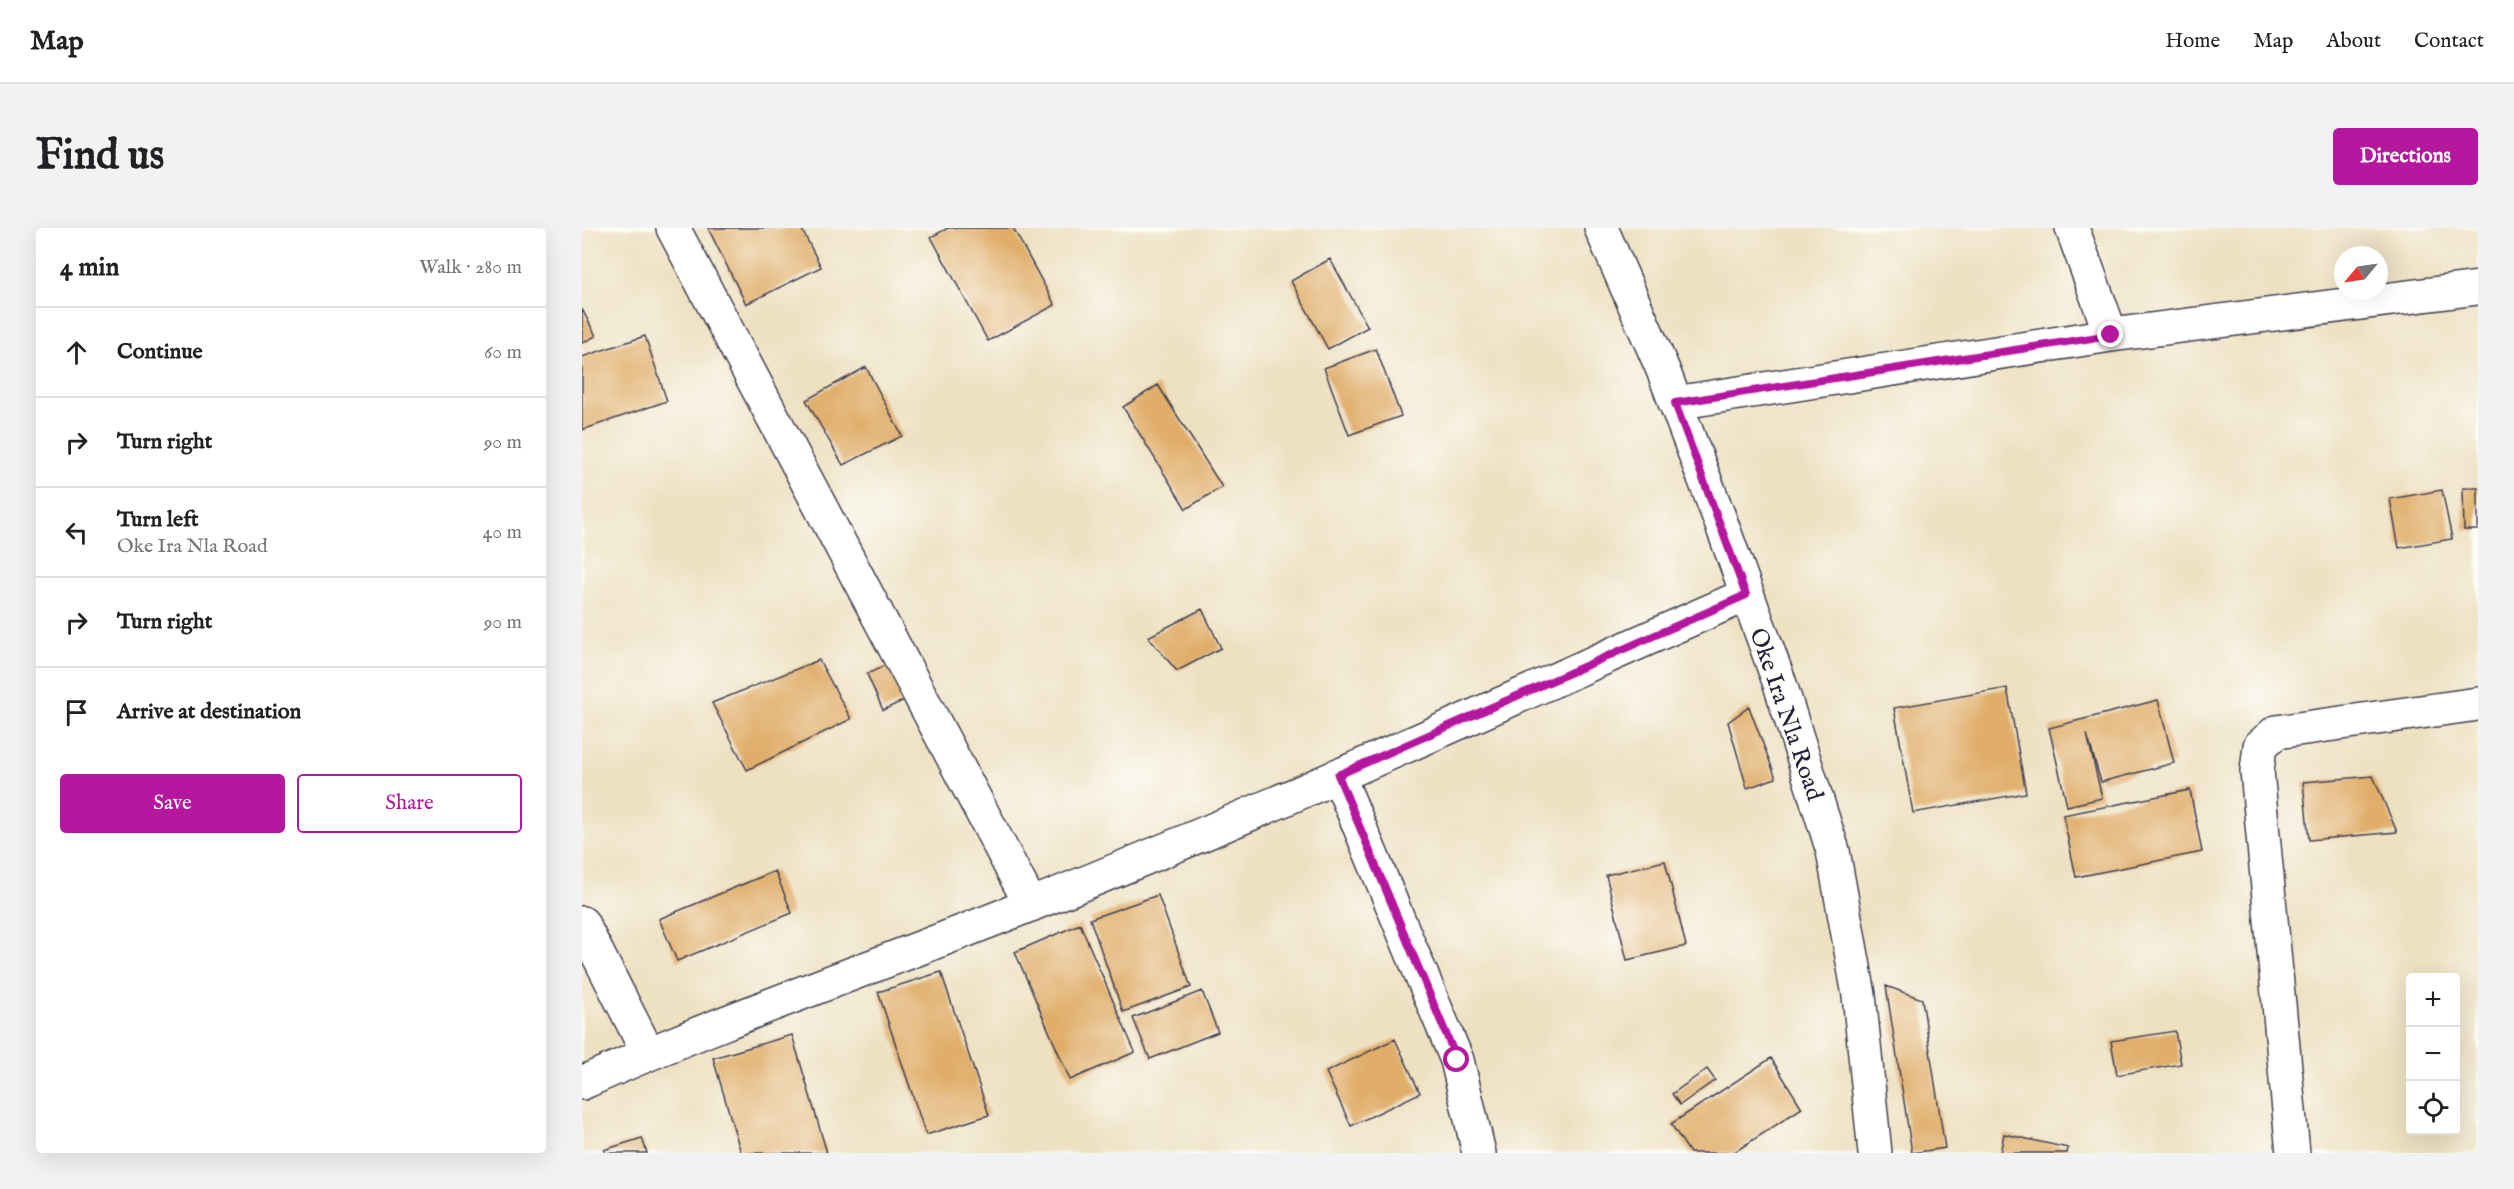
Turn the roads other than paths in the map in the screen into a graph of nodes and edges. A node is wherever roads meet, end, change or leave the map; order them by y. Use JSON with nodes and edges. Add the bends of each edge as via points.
{"nodes":[{"id":1,"x":672,"y":228,"type":"edge"},
{"id":2,"x":1601,"y":228,"type":"edge"},
{"id":3,"x":2072,"y":228,"type":"edge"},
{"id":4,"x":2478,"y":288,"type":"edge"},
{"id":5,"x":2111,"y":335,"type":"junction"},
{"id":6,"x":1675,"y":403,"type":"junction"},
{"id":7,"x":1746,"y":595,"type":"junction"},
{"id":8,"x":2478,"y":704,"type":"edge"},
{"id":9,"x":1338,"y":775,"type":"junction"},
{"id":10,"x":1031,"y":905,"type":"junction"},
{"id":11,"x":582,"y":923,"type":"edge"},
{"id":12,"x":648,"y":1053,"type":"junction"},
{"id":13,"x":582,"y":1083,"type":"edge"},
{"id":14,"x":1479,"y":1153,"type":"edge"},
{"id":15,"x":1875,"y":1153,"type":"edge"},
{"id":16,"x":2293,"y":1153,"type":"edge"}],
"edges":[{"from":1,"to":10,"type":"street"},
{"from":2,"to":6,"type":"street","name":"Oke Ira Nla Road"},
{"from":3,"to":5,"type":"street"},
{"from":4,"to":5,"type":"street"},
{"from":5,"to":6,"type":"street"},
{"from":6,"to":7,"type":"street","name":"Oke Ira Nla Road"},
{"from":7,"to":9,"type":"street"},
{"from":7,"to":15,"type":"street","name":"Oke Ira Nla Road","via":[[1780,684],[1833,851],[1859,995]]},
{"from":8,"to":16,"type":"street","via":[[2276,732],[2260,746],[2257,771]]},
{"from":9,"to":10,"type":"street"},
{"from":9,"to":14,"type":"street","via":[[1457,1060]]},
{"from":10,"to":12,"type":"street"},
{"from":11,"to":12,"type":"street"},
{"from":12,"to":13,"type":"street"}]}
